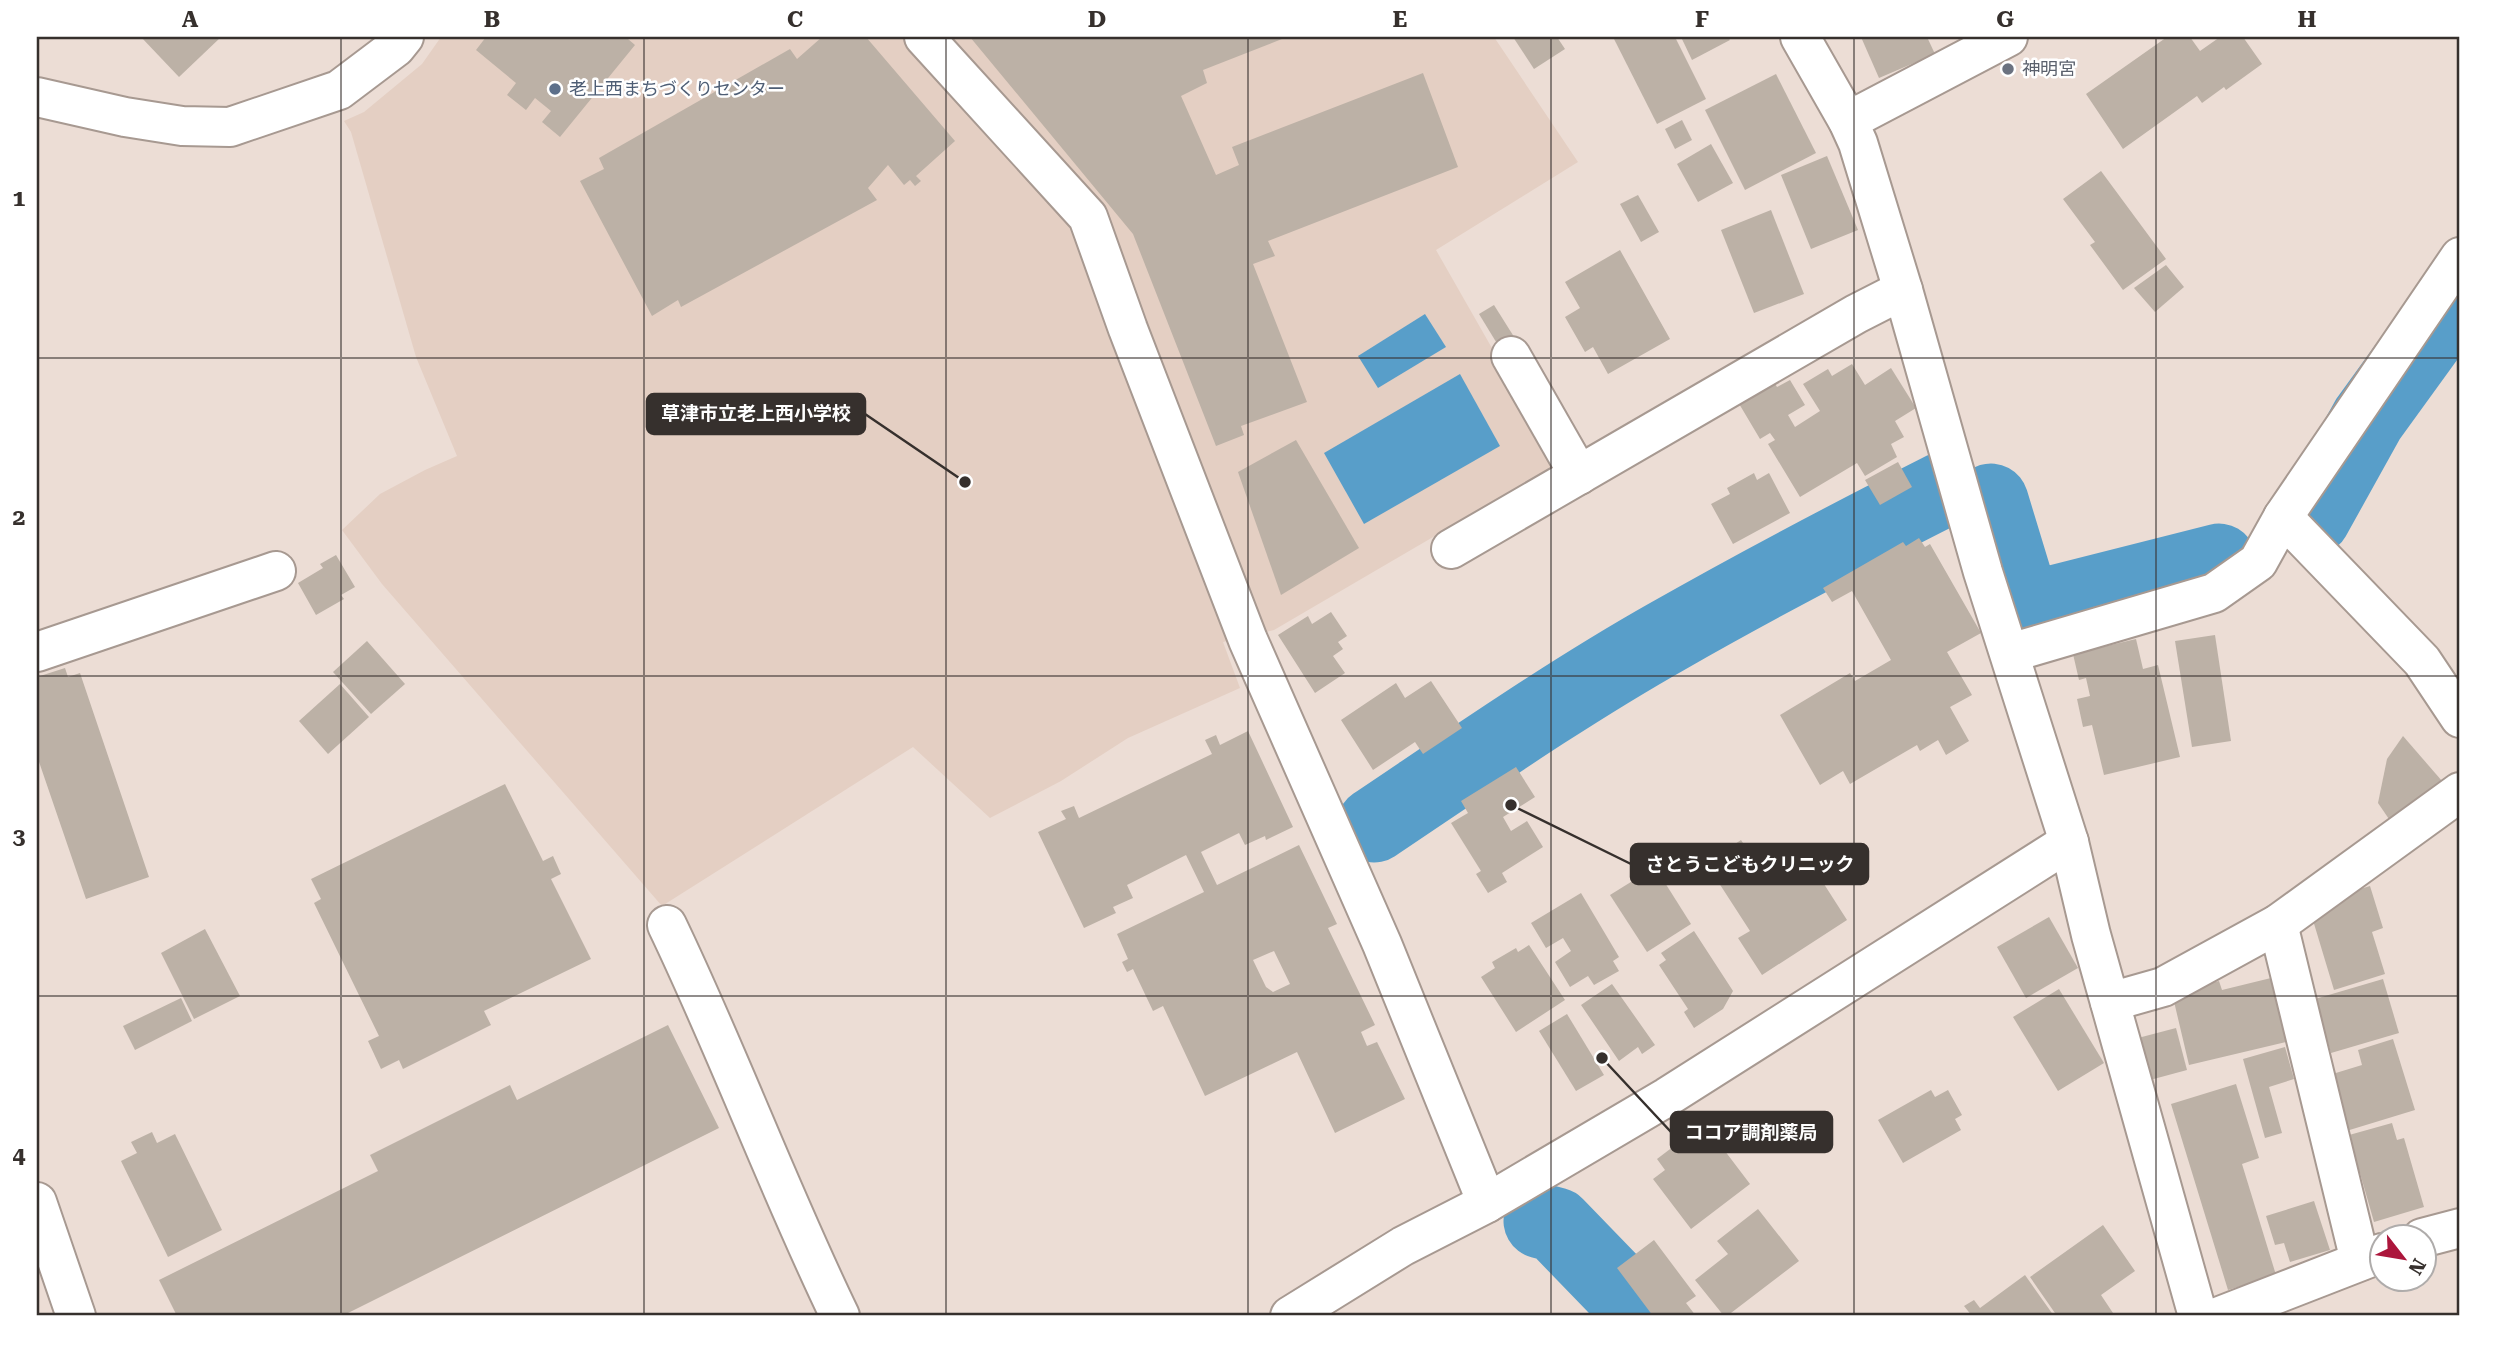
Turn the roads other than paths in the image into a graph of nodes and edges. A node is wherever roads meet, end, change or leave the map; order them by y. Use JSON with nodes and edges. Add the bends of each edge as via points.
{"nodes":[{"id":1,"x":404,"y":37,"type":"edge"},
{"id":2,"x":924,"y":37,"type":"edge"},
{"id":3,"x":1800,"y":37,"type":"edge"},
{"id":4,"x":2008,"y":37,"type":"edge"},
{"id":5,"x":37,"y":97,"type":"edge"},
{"id":6,"x":1848,"y":121,"type":"junction"},
{"id":7,"x":2460,"y":257,"type":"edge"},
{"id":8,"x":1903,"y":290,"type":"junction"},
{"id":9,"x":1511,"y":356,"type":"dead end"},
{"id":10,"x":1578,"y":475,"type":"junction"},
{"id":11,"x":2283,"y":517,"type":"junction"},
{"id":12,"x":1451,"y":549,"type":"dead end"},
{"id":13,"x":276,"y":571,"type":"dead end"},
{"id":14,"x":37,"y":652,"type":"edge"},
{"id":15,"x":2010,"y":653,"type":"junction"},
{"id":16,"x":2460,"y":718,"type":"edge"},
{"id":17,"x":2460,"y":792,"type":"edge"},
{"id":18,"x":2069,"y":842,"type":"junction"},
{"id":19,"x":2278,"y":924,"type":"junction"},
{"id":20,"x":667,"y":925,"type":"dead end"},
{"id":21,"x":2110,"y":1002,"type":"junction"},
{"id":22,"x":37,"y":1202,"type":"edge"},
{"id":23,"x":1488,"y":1203,"type":"junction"},
{"id":24,"x":2460,"y":1227,"type":"edge"},
{"id":25,"x":2438,"y":1233,"type":"edge"},
{"id":26,"x":2368,"y":1246,"type":"edge"},
{"id":27,"x":2368,"y":1258,"type":"edge"},
{"id":28,"x":76,"y":1316,"type":"edge"},
{"id":29,"x":840,"y":1316,"type":"edge"},
{"id":30,"x":1290,"y":1316,"type":"edge"},
{"id":31,"x":2198,"y":1316,"type":"edge"},
{"id":32,"x":2220,"y":1316,"type":"edge"}],
"edges":[{"from":1,"to":5,"type":"street","via":[[339,90],[230,127],[171,125]]},
{"from":2,"to":23,"type":"street","via":[[1088,217],[1248,640],[1382,944]]},
{"from":3,"to":6,"type":"street"},
{"from":4,"to":6,"type":"street"},
{"from":6,"to":8,"type":"street"},
{"from":7,"to":11,"type":"street"},
{"from":8,"to":10,"type":"street"},
{"from":8,"to":15,"type":"street"},
{"from":9,"to":10,"type":"street"},
{"from":10,"to":12,"type":"street"},
{"from":11,"to":15,"type":"street","via":[[2258,562],[2214,593]]},
{"from":11,"to":16,"type":"street","via":[[2422,661]]},
{"from":13,"to":14,"type":"street"},
{"from":15,"to":18,"type":"street"},
{"from":17,"to":19,"type":"street"},
{"from":18,"to":21,"type":"street"},
{"from":18,"to":23,"type":"street","via":[[1667,1097]]},
{"from":19,"to":21,"type":"street","via":[[2163,987]]},
{"from":19,"to":26,"type":"street"},
{"from":20,"to":29,"type":"street"},
{"from":21,"to":31,"type":"street"},
{"from":22,"to":28,"type":"street"},
{"from":23,"to":30,"type":"street","via":[[1404,1246]]},
{"from":24,"to":25,"type":"street"},
{"from":27,"to":32,"type":"street"}]}
